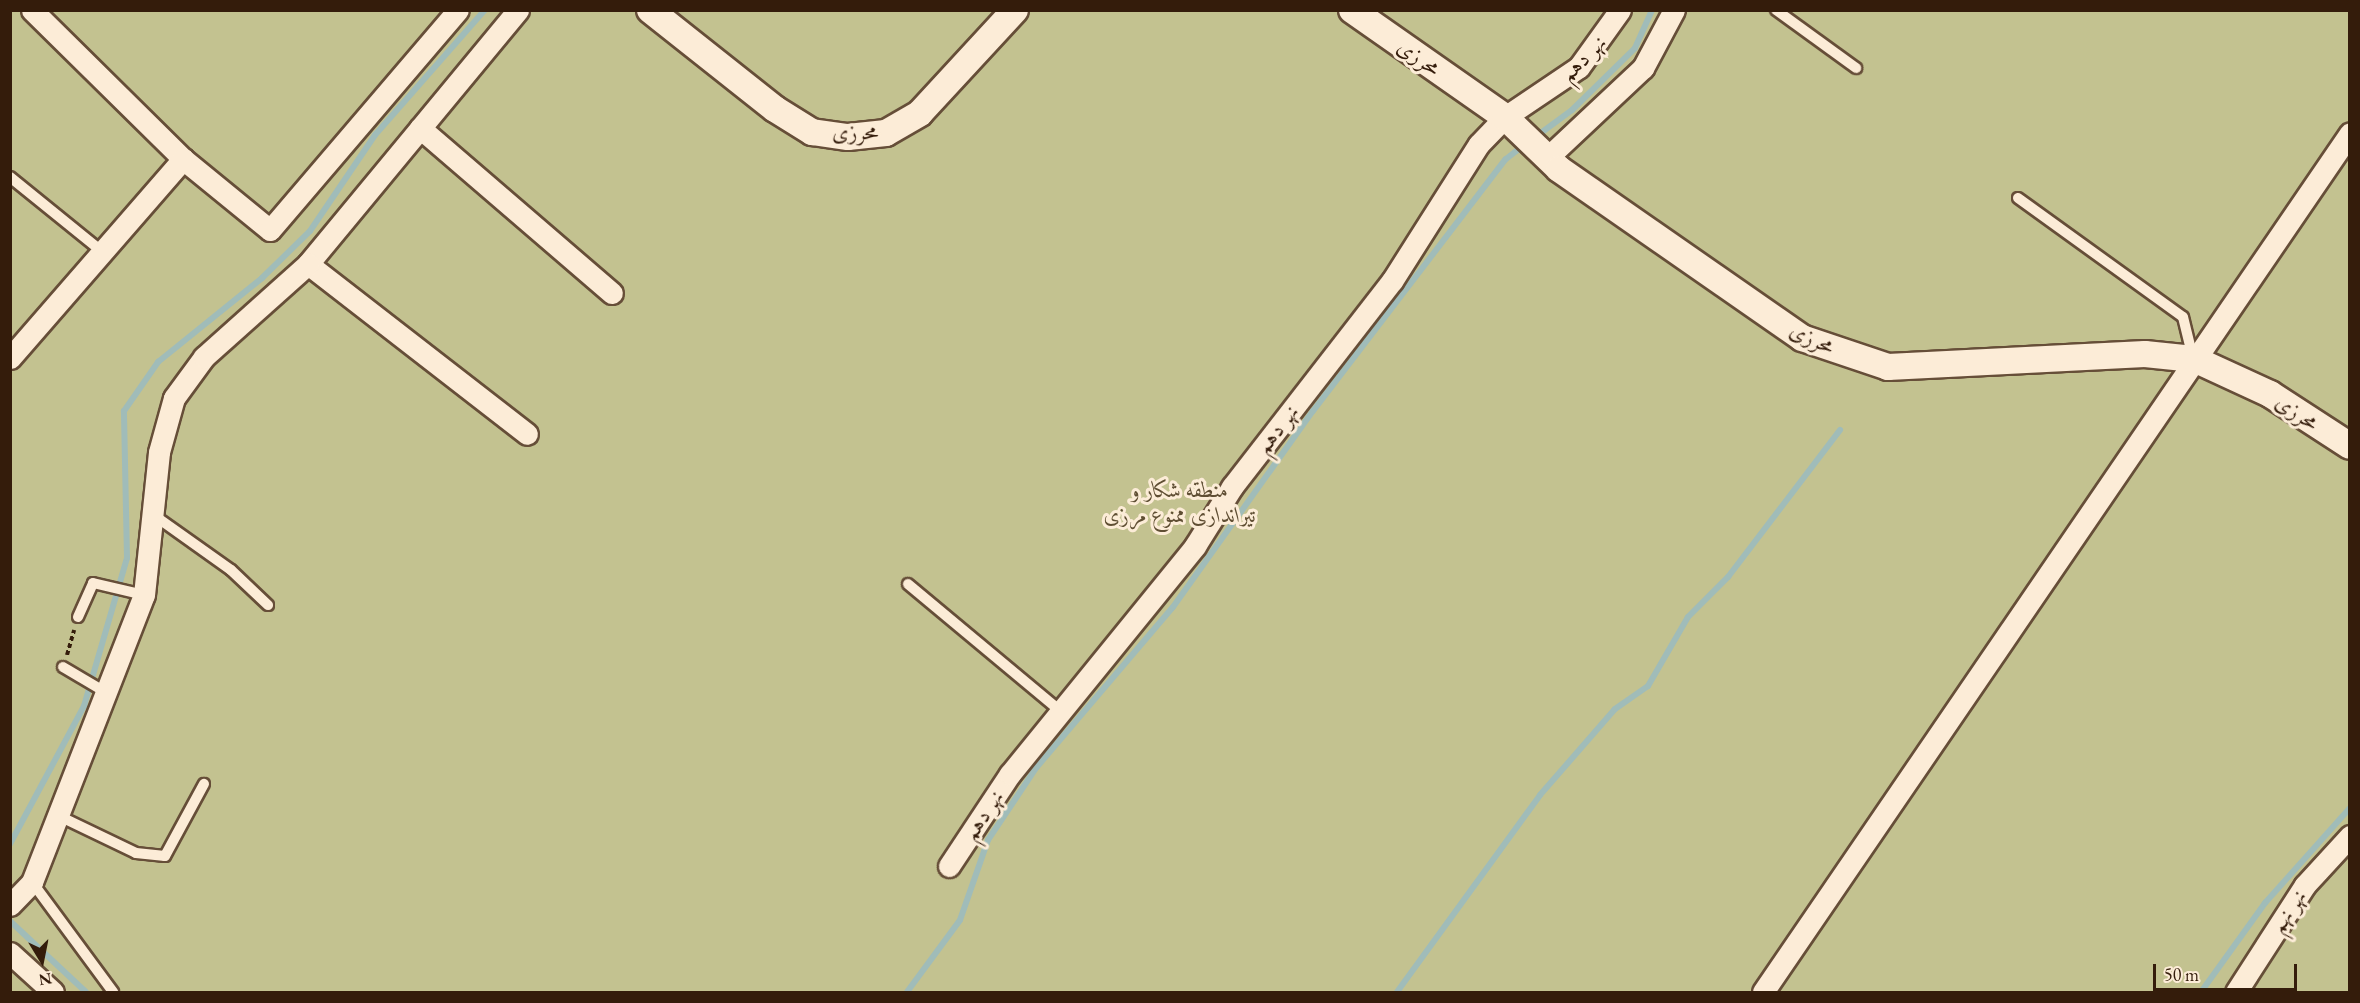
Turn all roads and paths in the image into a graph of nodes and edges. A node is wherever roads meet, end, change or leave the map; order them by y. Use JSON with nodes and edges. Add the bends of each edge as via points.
{"nodes":[{"id":1,"x":32,"y":10,"type":"edge"},
{"id":2,"x":458,"y":10,"type":"edge"},
{"id":3,"x":518,"y":10,"type":"edge"},
{"id":4,"x":650,"y":10,"type":"edge"},
{"id":5,"x":1015,"y":10,"type":"edge"},
{"id":6,"x":1352,"y":10,"type":"edge"},
{"id":7,"x":1620,"y":10,"type":"edge"},
{"id":8,"x":1674,"y":10,"type":"edge"},
{"id":9,"x":1776,"y":10,"type":"edge"},
{"id":10,"x":1856,"y":68,"type":"dead end"},
{"id":11,"x":1510,"y":121,"type":"junction"},
{"id":12,"x":420,"y":128,"type":"junction"},
{"id":13,"x":2349,"y":133,"type":"edge"},
{"id":14,"x":1543,"y":154,"type":"junction"},
{"id":15,"x":183,"y":159,"type":"junction"},
{"id":16,"x":10,"y":177,"type":"edge"},
{"id":17,"x":2018,"y":198,"type":"dead end"},
{"id":18,"x":104,"y":253,"type":"junction"},
{"id":19,"x":308,"y":264,"type":"junction"},
{"id":20,"x":612,"y":293,"type":"dead end"},
{"id":21,"x":10,"y":358,"type":"edge"},
{"id":22,"x":2194,"y":360,"type":"junction"},
{"id":23,"x":527,"y":434,"type":"dead end"},
{"id":24,"x":2349,"y":446,"type":"edge"},
{"id":25,"x":155,"y":516,"type":"junction"},
{"id":26,"x":908,"y":584,"type":"dead end"},
{"id":27,"x":137,"y":593,"type":"junction"},
{"id":28,"x":267,"y":605,"type":"dead end"},
{"id":29,"x":78,"y":616,"type":"joint"},
{"id":30,"x":63,"y":667,"type":"joint"},
{"id":31,"x":103,"y":690,"type":"junction"},
{"id":32,"x":1059,"y":711,"type":"junction"},
{"id":33,"x":204,"y":784,"type":"dead end"},
{"id":34,"x":59,"y":816,"type":"junction"},
{"id":35,"x":2349,"y":836,"type":"edge"},
{"id":36,"x":949,"y":866,"type":"dead end"},
{"id":37,"x":32,"y":882,"type":"junction"},
{"id":38,"x":12,"y":903,"type":"edge"},
{"id":39,"x":10,"y":953,"type":"edge"},
{"id":40,"x":53,"y":993,"type":"edge"},
{"id":41,"x":113,"y":993,"type":"edge"},
{"id":42,"x":1763,"y":993,"type":"edge"},
{"id":43,"x":2236,"y":993,"type":"edge"}],
"edges":[{"from":1,"to":15,"type":"street"},
{"from":2,"to":15,"type":"street","via":[[270,230]]},
{"from":3,"to":12,"type":"street"},
{"from":4,"to":5,"type":"street","name":"محرزی","via":[[775,109],[812,132],[848,137],[886,133],[920,113]]},
{"from":6,"to":11,"type":"street","name":"محرزی"},
{"from":7,"to":11,"type":"street","name":"نهر دهم","via":[[1579,67]]},
{"from":8,"to":14,"type":"street","via":[[1643,68]]},
{"from":9,"to":10,"type":"lane"},
{"from":11,"to":14,"type":"street","name":"محرزی"},
{"from":11,"to":32,"type":"street","name":"نهر دهم","via":[[1479,144],[1392,281],[1232,487],[1195,546]]},
{"from":12,"to":19,"type":"street"},
{"from":12,"to":20,"type":"street"},
{"from":13,"to":22,"type":"street"},
{"from":14,"to":22,"type":"street","name":"محرزی","via":[[1802,338],[1888,367],[2145,354]]},
{"from":15,"to":18,"type":"street"},
{"from":16,"to":18,"type":"lane"},
{"from":17,"to":22,"type":"lane","via":[[2183,316]]},
{"from":18,"to":21,"type":"street"},
{"from":19,"to":23,"type":"street"},
{"from":19,"to":25,"type":"street","via":[[204,357],[174,398],[159,452]]},
{"from":22,"to":24,"type":"street","name":"محرزی","via":[[2270,394]]},
{"from":22,"to":42,"type":"street"},
{"from":25,"to":27,"type":"street"},
{"from":25,"to":28,"type":"lane","via":[[231,570]]},
{"from":26,"to":32,"type":"lane"},
{"from":27,"to":29,"type":"lane","via":[[93,583]]},
{"from":27,"to":31,"type":"street"},
{"from":29,"to":30,"type":"path"},
{"from":30,"to":31,"type":"lane"},
{"from":31,"to":34,"type":"street"},
{"from":32,"to":36,"type":"street","name":"نهر دهم"},
{"from":33,"to":34,"type":"lane","via":[[165,856],[136,853]]},
{"from":34,"to":37,"type":"street"},
{"from":35,"to":43,"type":"street","name":"نهر نهم","via":[[2305,885]]},
{"from":37,"to":38,"type":"street"},
{"from":37,"to":41,"type":"lane"},
{"from":39,"to":40,"type":"street"}]}
